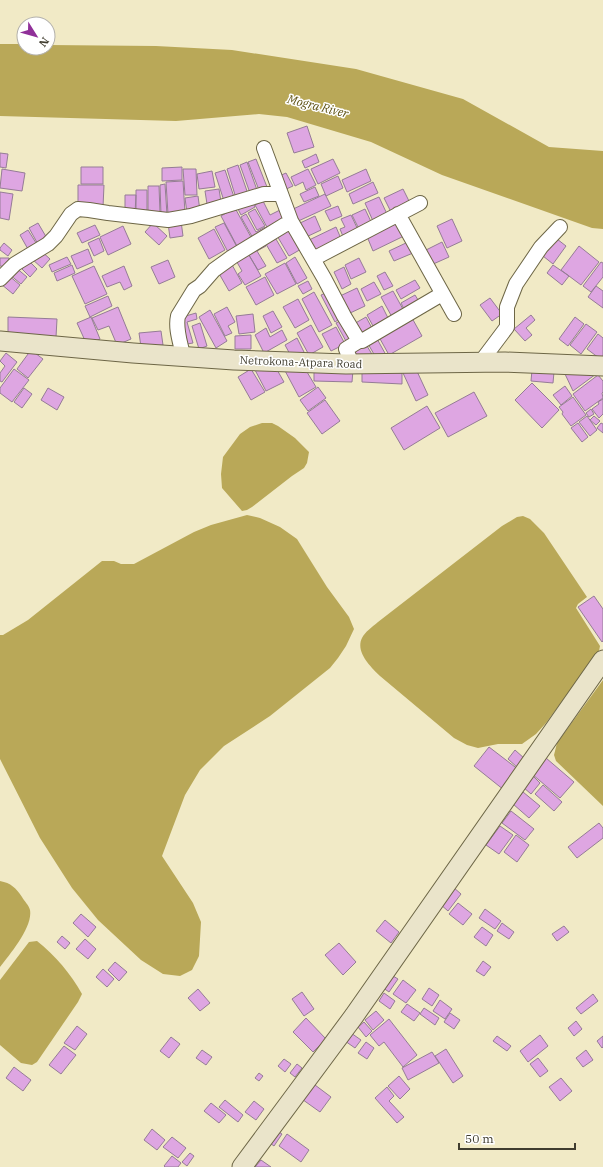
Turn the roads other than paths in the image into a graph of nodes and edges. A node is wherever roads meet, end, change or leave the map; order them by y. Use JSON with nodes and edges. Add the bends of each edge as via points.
{"nodes":[{"id":1,"x":264,"y":148,"type":"dead end"},
{"id":2,"x":281,"y":194,"type":"junction"},
{"id":3,"x":420,"y":203,"type":"dead end"},
{"id":4,"x":398,"y":214,"type":"junction"},
{"id":5,"x":291,"y":221,"type":"junction"},
{"id":6,"x":560,"y":227,"type":"dead end"},
{"id":7,"x":313,"y":259,"type":"junction"},
{"id":8,"x":0,"y":279,"type":"edge"},
{"id":9,"x":442,"y":294,"type":"junction"},
{"id":10,"x":454,"y":314,"type":"dead end"},
{"id":11,"x":0,"y":341,"type":"edge"},
{"id":12,"x":359,"y":341,"type":"junction"},
{"id":13,"x":183,"y":356,"type":"junction"},
{"id":14,"x":480,"y":363,"type":"junction"},
{"id":15,"x":352,"y":364,"type":"junction"},
{"id":16,"x":603,"y":366,"type":"edge"},
{"id":17,"x":603,"y":660,"type":"edge"},
{"id":18,"x":242,"y":1167,"type":"edge"}],
"edges":[{"from":1,"to":2,"type":"street"},
{"from":2,"to":5,"type":"street"},
{"from":2,"to":8,"type":"street","via":[[264,194],[191,216],[168,220],[78,209],[71,214],[48,244],[15,264]]},
{"from":3,"to":4,"type":"street"},
{"from":4,"to":7,"type":"street"},
{"from":4,"to":9,"type":"street"},
{"from":5,"to":7,"type":"street"},
{"from":5,"to":13,"type":"street","via":[[232,257],[194,290],[177,320]]},
{"from":6,"to":14,"type":"street","via":[[541,247],[516,284],[506,307],[507,327]]},
{"from":7,"to":12,"type":"street"},
{"from":9,"to":10,"type":"street"},
{"from":9,"to":12,"type":"street"},
{"from":11,"to":13,"type":"street","name":"Netrokona-Atpara Road"},
{"from":12,"to":15,"type":"street","via":[[346,349]]},
{"from":13,"to":15,"type":"street","name":"Netrokona-Atpara Road"},
{"from":14,"to":15,"type":"street","name":"Netrokona-Atpara Road"},
{"from":14,"to":16,"type":"street","name":"Netrokona-Atpara Road"},
{"from":17,"to":18,"type":"street","via":[[354,1016]]}]}
